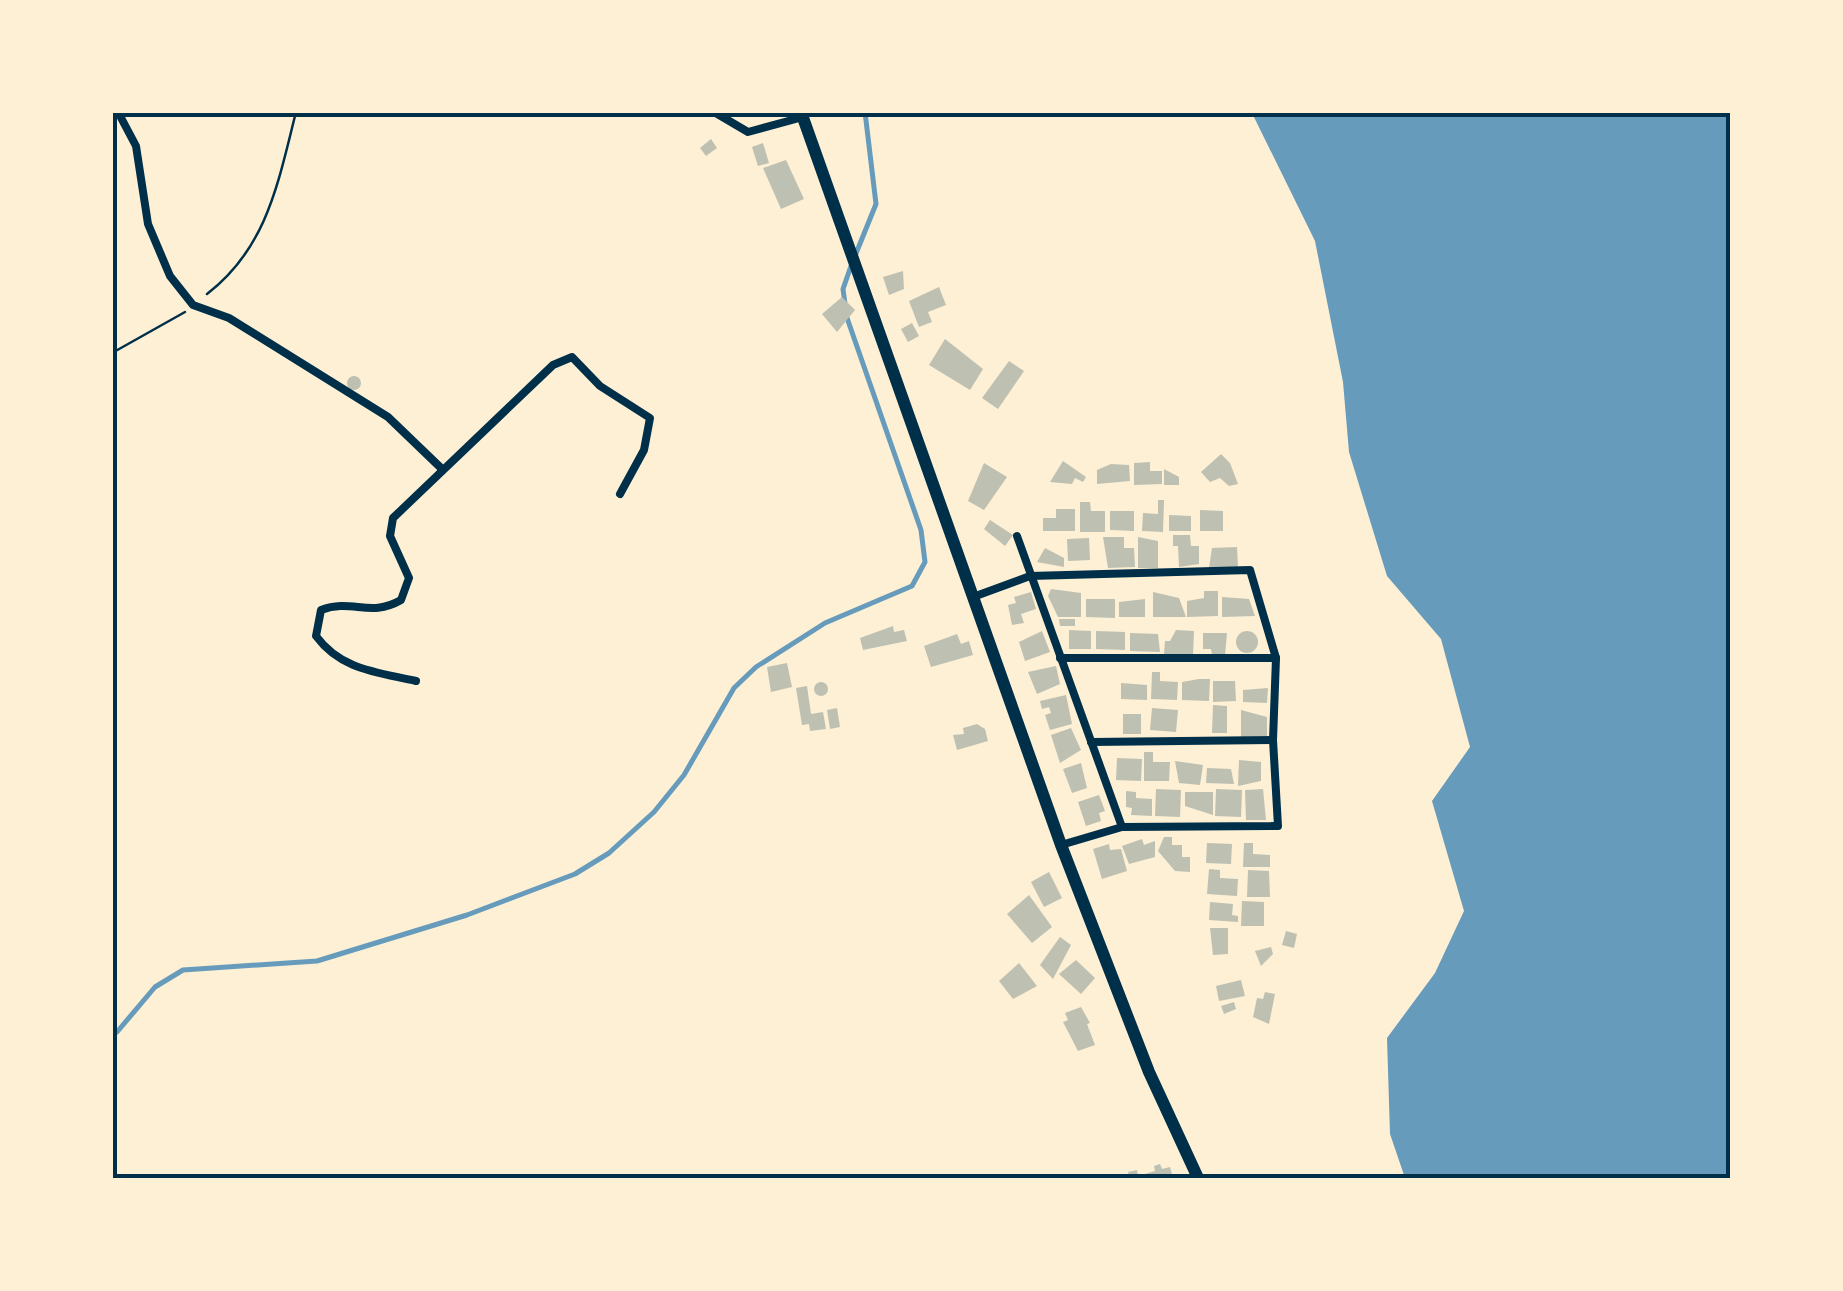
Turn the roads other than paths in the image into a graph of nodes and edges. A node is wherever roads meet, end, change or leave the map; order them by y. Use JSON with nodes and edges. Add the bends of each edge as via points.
{"nodes":[{"id":1,"x":118,"y":112,"type":"edge"},
{"id":2,"x":714,"y":112,"type":"edge"},
{"id":3,"x":802,"y":115,"type":"edge"},
{"id":4,"x":442,"y":468,"type":"junction"},
{"id":5,"x":620,"y":494,"type":"dead end"},
{"id":6,"x":1017,"y":536,"type":"dead end"},
{"id":7,"x":1030,"y":576,"type":"junction"},
{"id":8,"x":973,"y":597,"type":"junction"},
{"id":9,"x":1060,"y":658,"type":"junction"},
{"id":10,"x":1276,"y":658,"type":"junction"},
{"id":11,"x":416,"y":680,"type":"dead end"},
{"id":12,"x":1273,"y":740,"type":"junction"},
{"id":13,"x":1091,"y":742,"type":"junction"},
{"id":14,"x":1122,"y":827,"type":"junction"},
{"id":15,"x":1061,"y":845,"type":"junction"},
{"id":16,"x":1198,"y":1178,"type":"edge"}],
"edges":[{"from":1,"to":4,"type":"street","via":[[136,146],[148,224],[170,276],[193,304],[229,318],[388,418]]},
{"from":2,"to":3,"type":"street","via":[[748,132]]},
{"from":3,"to":8,"type":"highway"},
{"from":4,"to":5,"type":"street","via":[[553,365],[572,356],[600,386],[650,418],[644,450]]},
{"from":4,"to":11,"type":"street","via":[[392,518],[390,536],[408,578],[401,600],[382,611],[336,604],[321,610],[316,636],[348,666]]},
{"from":6,"to":7,"type":"street"},
{"from":7,"to":8,"type":"street"},
{"from":7,"to":9,"type":"street"},
{"from":7,"to":10,"type":"street","via":[[1250,570]]},
{"from":8,"to":15,"type":"highway"},
{"from":9,"to":10,"type":"street"},
{"from":9,"to":13,"type":"street"},
{"from":10,"to":12,"type":"street"},
{"from":12,"to":13,"type":"street"},
{"from":12,"to":14,"type":"street","via":[[1278,826]]},
{"from":13,"to":14,"type":"street"},
{"from":14,"to":15,"type":"street"},
{"from":15,"to":16,"type":"highway","via":[[1148,1072]]}]}
